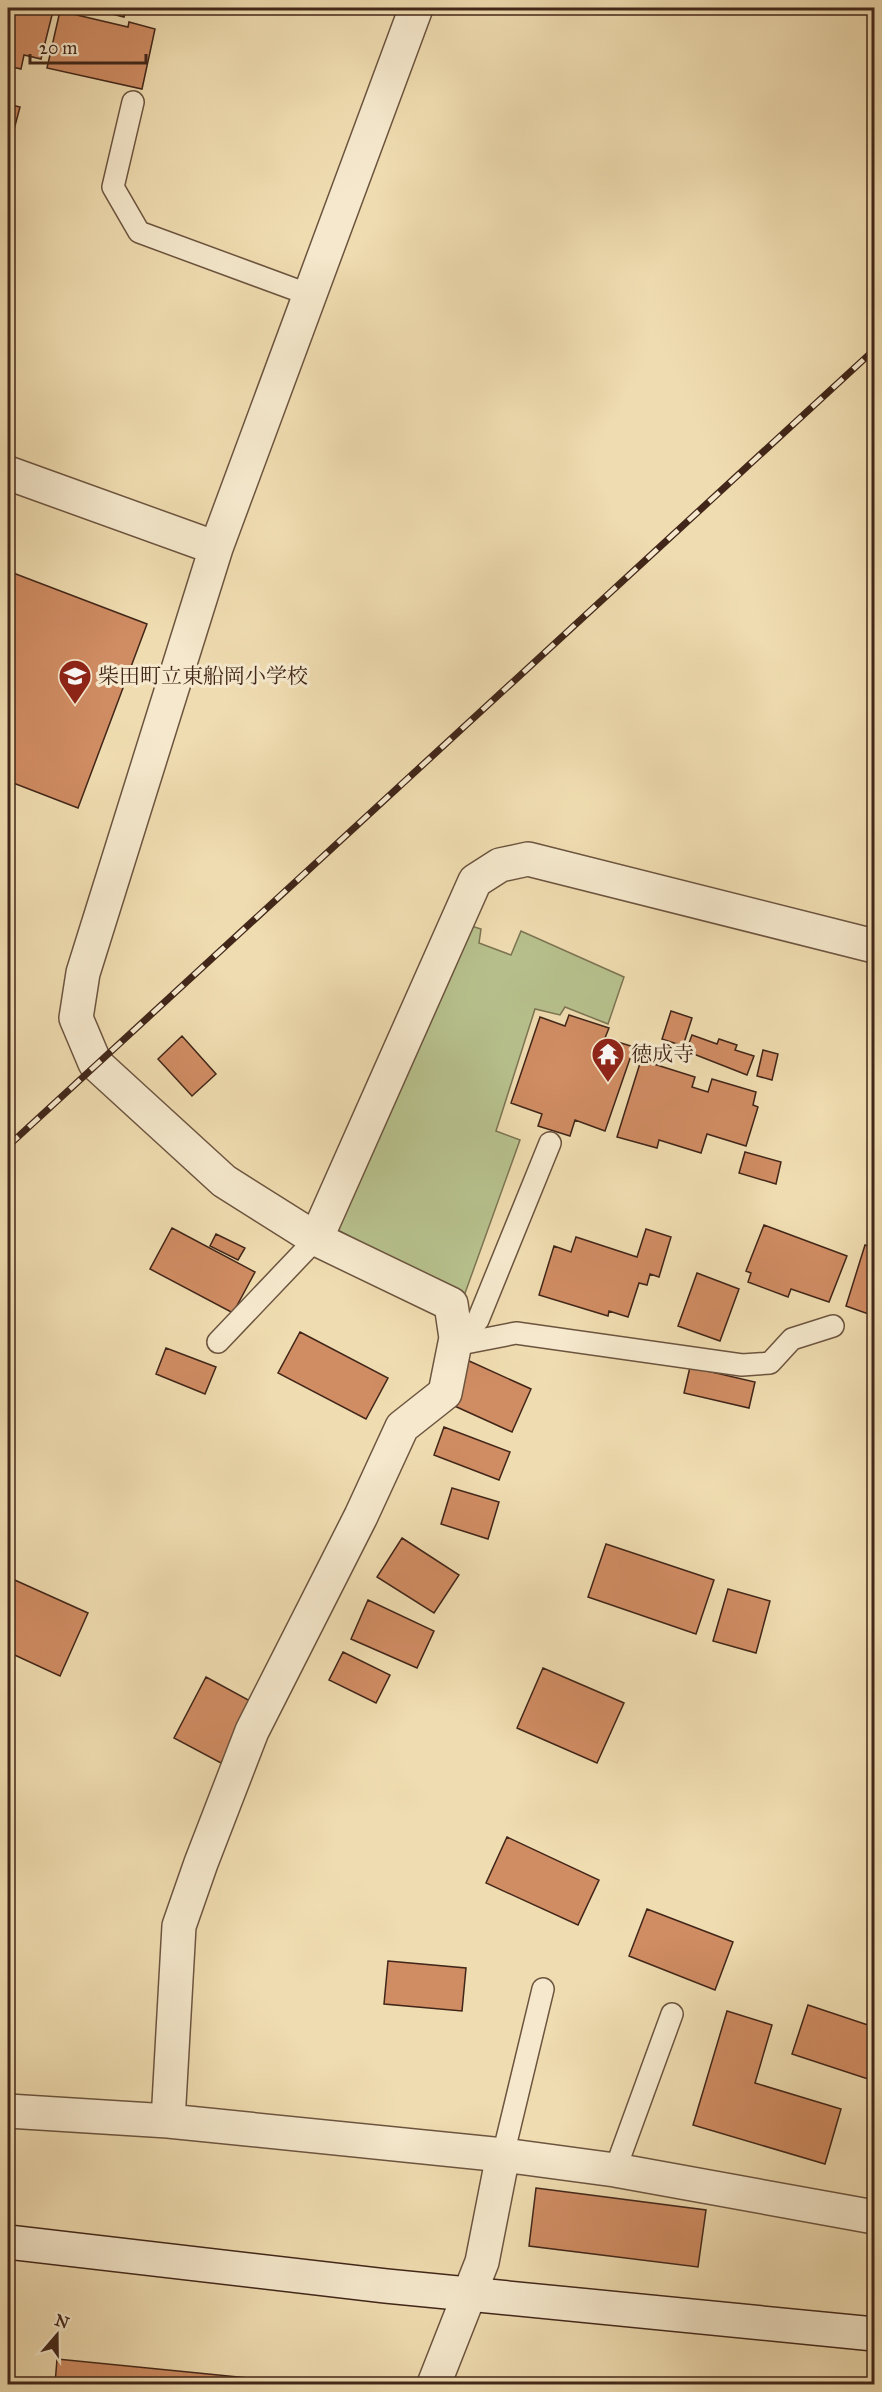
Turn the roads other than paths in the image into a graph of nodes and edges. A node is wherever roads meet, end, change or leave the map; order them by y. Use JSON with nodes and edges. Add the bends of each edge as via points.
{"nodes":[{"id":1,"x":416,"y":8,"type":"edge"},
{"id":2,"x":133,"y":102,"type":"dead end"},
{"id":3,"x":310,"y":295,"type":"junction"},
{"id":4,"x":8,"y":473,"type":"edge"},
{"id":5,"x":216,"y":548,"type":"junction"},
{"id":6,"x":874,"y":945,"type":"edge"},
{"id":7,"x":550,"y":1143,"type":"dead end"},
{"id":8,"x":316,"y":1239,"type":"junction"},
{"id":9,"x":833,"y":1326,"type":"dead end"},
{"id":10,"x":218,"y":1342,"type":"dead end"},
{"id":11,"x":455,"y":1342,"type":"junction"},
{"id":12,"x":543,"y":1989,"type":"dead end"},
{"id":13,"x":672,"y":2014,"type":"dead end"},
{"id":14,"x":8,"y":2111,"type":"edge"},
{"id":15,"x":168,"y":2121,"type":"junction"},
{"id":16,"x":503,"y":2155,"type":"junction"},
{"id":17,"x":615,"y":2170,"type":"junction"},
{"id":18,"x":874,"y":2217,"type":"edge"},
{"id":19,"x":8,"y":2242,"type":"edge"},
{"id":20,"x":471,"y":2293,"type":"junction"},
{"id":21,"x":874,"y":2334,"type":"edge"},
{"id":22,"x":434,"y":2385,"type":"edge"}],
"edges":[{"from":1,"to":3,"type":"street"},
{"from":2,"to":3,"type":"lane","via":[[113,187],[139,232]]},
{"from":3,"to":5,"type":"street"},
{"from":4,"to":5,"type":"street"},
{"from":5,"to":8,"type":"street","via":[[83,973],[76,1018],[95,1063],[224,1181]]},
{"from":6,"to":8,"type":"street","via":[[528,859],[500,865],[475,881]]},
{"from":7,"to":11,"type":"lane","via":[[478,1320]]},
{"from":8,"to":10,"type":"lane"},
{"from":8,"to":11,"type":"street","via":[[451,1304]]},
{"from":9,"to":11,"type":"lane","via":[[792,1339],[770,1363],[742,1365],[516,1333]]},
{"from":11,"to":15,"type":"street","via":[[445,1393],[402,1427],[252,1731],[201,1863],[179,1926]]},
{"from":12,"to":16,"type":"lane"},
{"from":13,"to":17,"type":"lane"},
{"from":14,"to":15,"type":"street"},
{"from":15,"to":16,"type":"street"},
{"from":16,"to":17,"type":"street"},
{"from":16,"to":20,"type":"street","via":[[482,2262]]},
{"from":17,"to":18,"type":"street"},
{"from":19,"to":20,"type":"street"},
{"from":20,"to":21,"type":"street"},
{"from":20,"to":22,"type":"street"}]}
